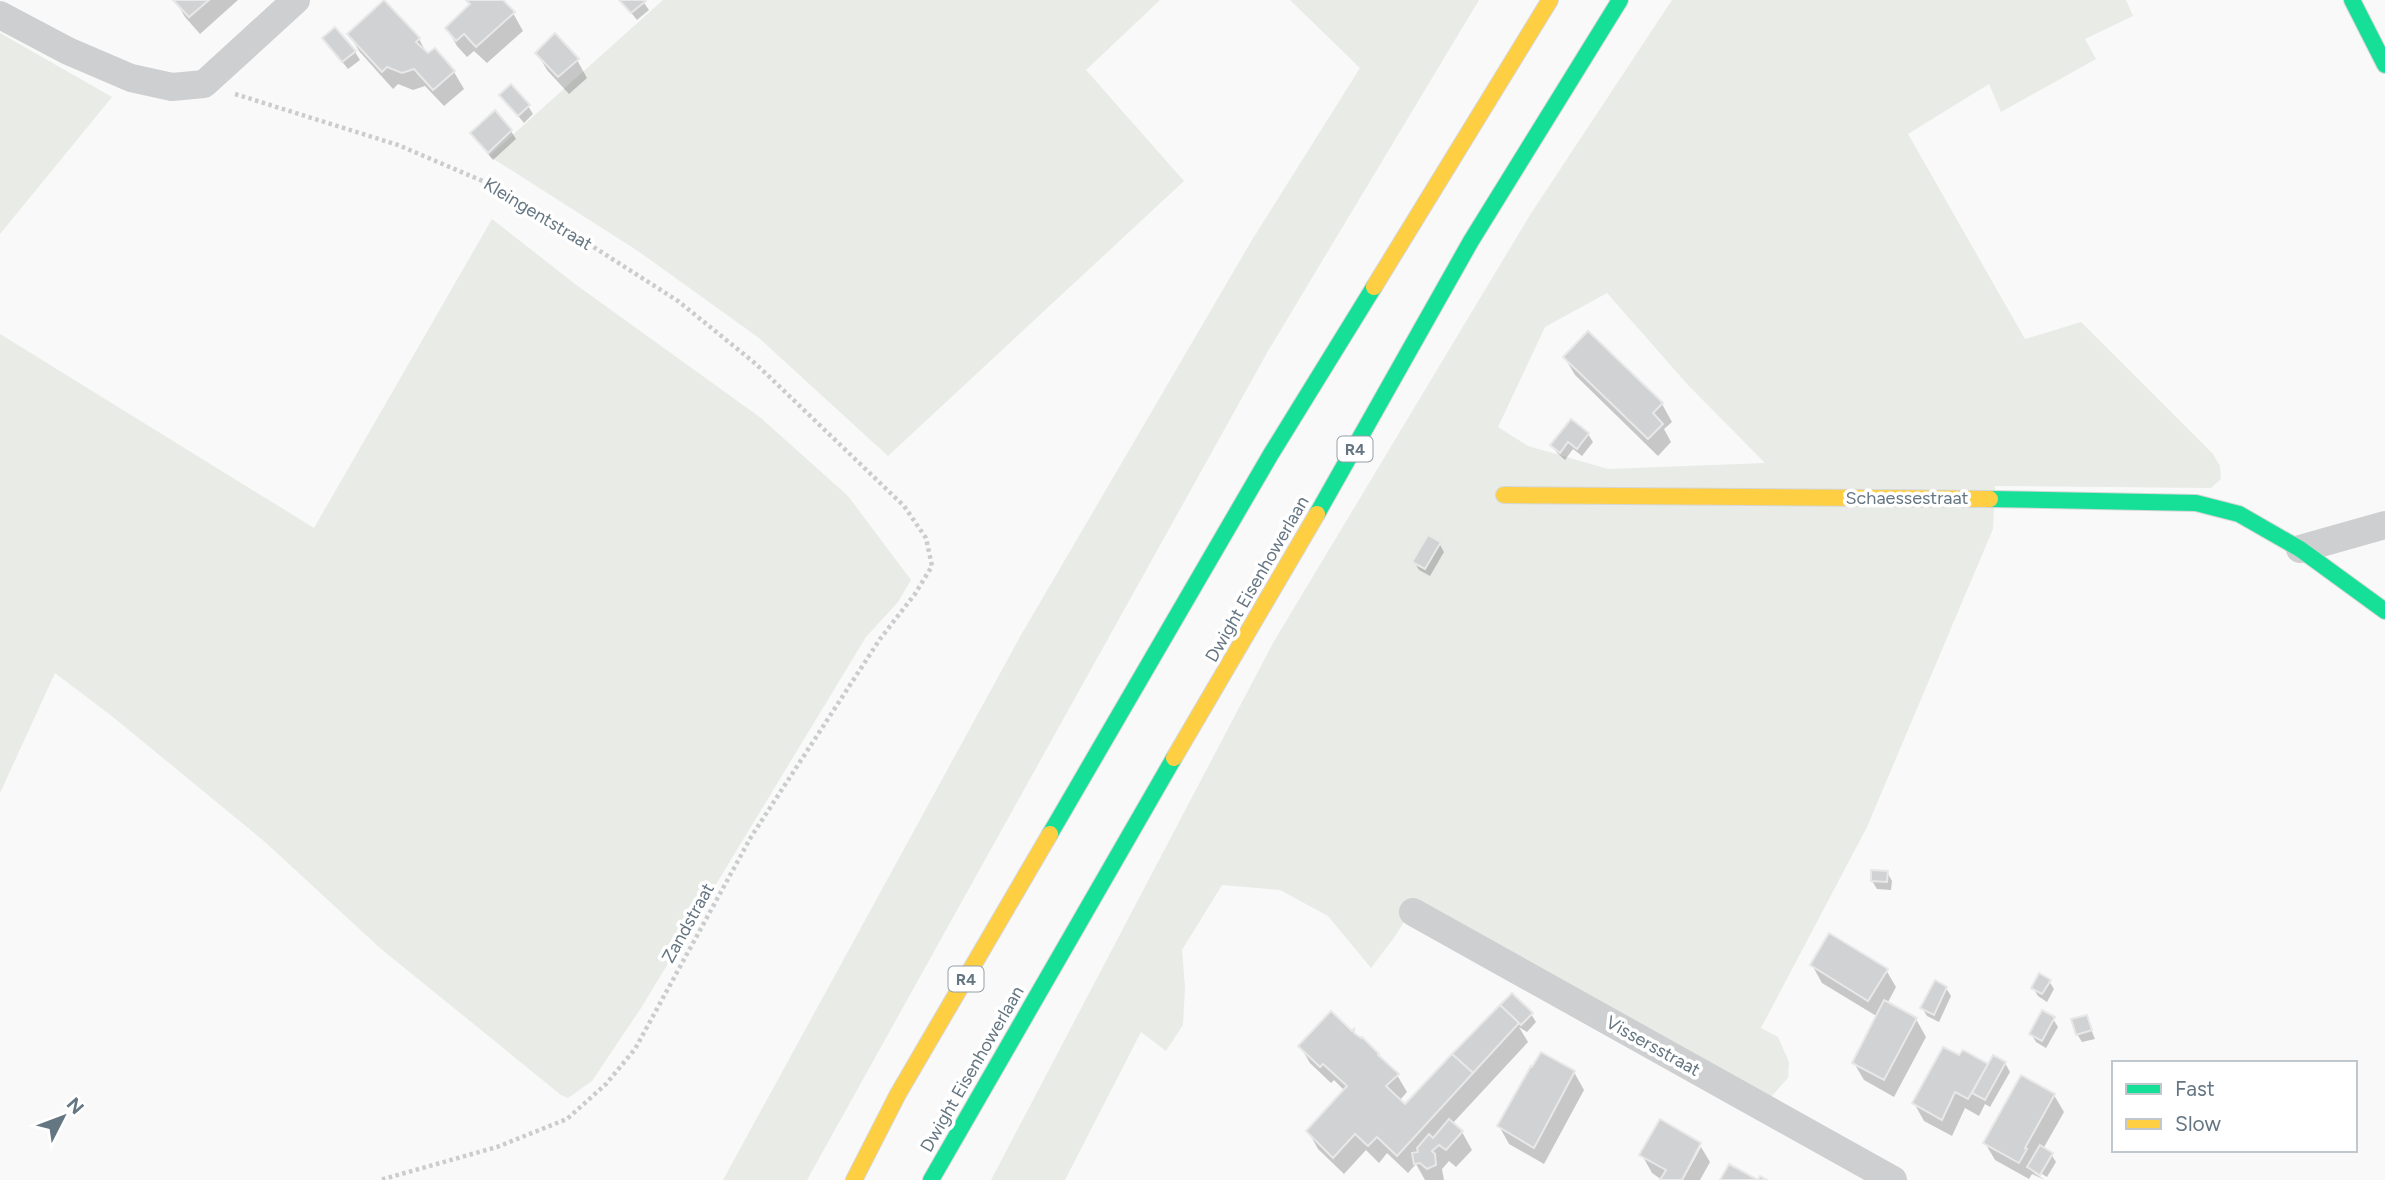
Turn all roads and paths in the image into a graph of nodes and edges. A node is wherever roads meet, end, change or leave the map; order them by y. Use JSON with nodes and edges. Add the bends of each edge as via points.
{"nodes":[{"id":1,"x":296,"y":0,"type":"edge"},
{"id":2,"x":1550,"y":0,"type":"edge"},
{"id":3,"x":1620,"y":0,"type":"edge"},
{"id":4,"x":2352,"y":0,"type":"edge"},
{"id":5,"x":0,"y":15,"type":"edge"},
{"id":6,"x":2385,"y":65,"type":"edge"},
{"id":7,"x":204,"y":84,"type":"junction"},
{"id":8,"x":1504,"y":495,"type":"dead end"},
{"id":9,"x":2385,"y":525,"type":"edge"},
{"id":10,"x":2300,"y":549,"type":"junction"},
{"id":11,"x":932,"y":566,"type":"joint"},
{"id":12,"x":2385,"y":611,"type":"edge"},
{"id":13,"x":1413,"y":912,"type":"dead end"},
{"id":14,"x":380,"y":1180,"type":"edge"},
{"id":15,"x":854,"y":1180,"type":"edge"},
{"id":16,"x":931,"y":1180,"type":"edge"},
{"id":17,"x":1893,"y":1180,"type":"edge"}],
"edges":[{"from":1,"to":7,"type":"street"},
{"from":2,"to":15,"type":"main road","number":"R4","via":[[1271,454],[898,1094]]},
{"from":3,"to":16,"type":"main road","name":"Dwight Eisenhowerlaan","number":"R4","via":[[1471,241]]},
{"from":4,"to":6,"type":"main road"},
{"from":5,"to":7,"type":"street","via":[[131,78],[172,87]]},
{"from":7,"to":11,"type":"path","name":"Kleingentstraat","via":[[398,145],[492,185],[678,301],[756,364],[904,506],[926,538]]},
{"from":8,"to":10,"type":"main road","name":"Schaessestraat","via":[[2196,503],[2239,514]]},
{"from":9,"to":10,"type":"street"},
{"from":10,"to":12,"type":"main road","name":"Schaessestraat"},
{"from":11,"to":14,"type":"path","name":"Zandstraat","via":[[751,837],[635,1049],[606,1084],[567,1119],[497,1147]]},
{"from":13,"to":17,"type":"street","name":"Vissersstraat"}]}
